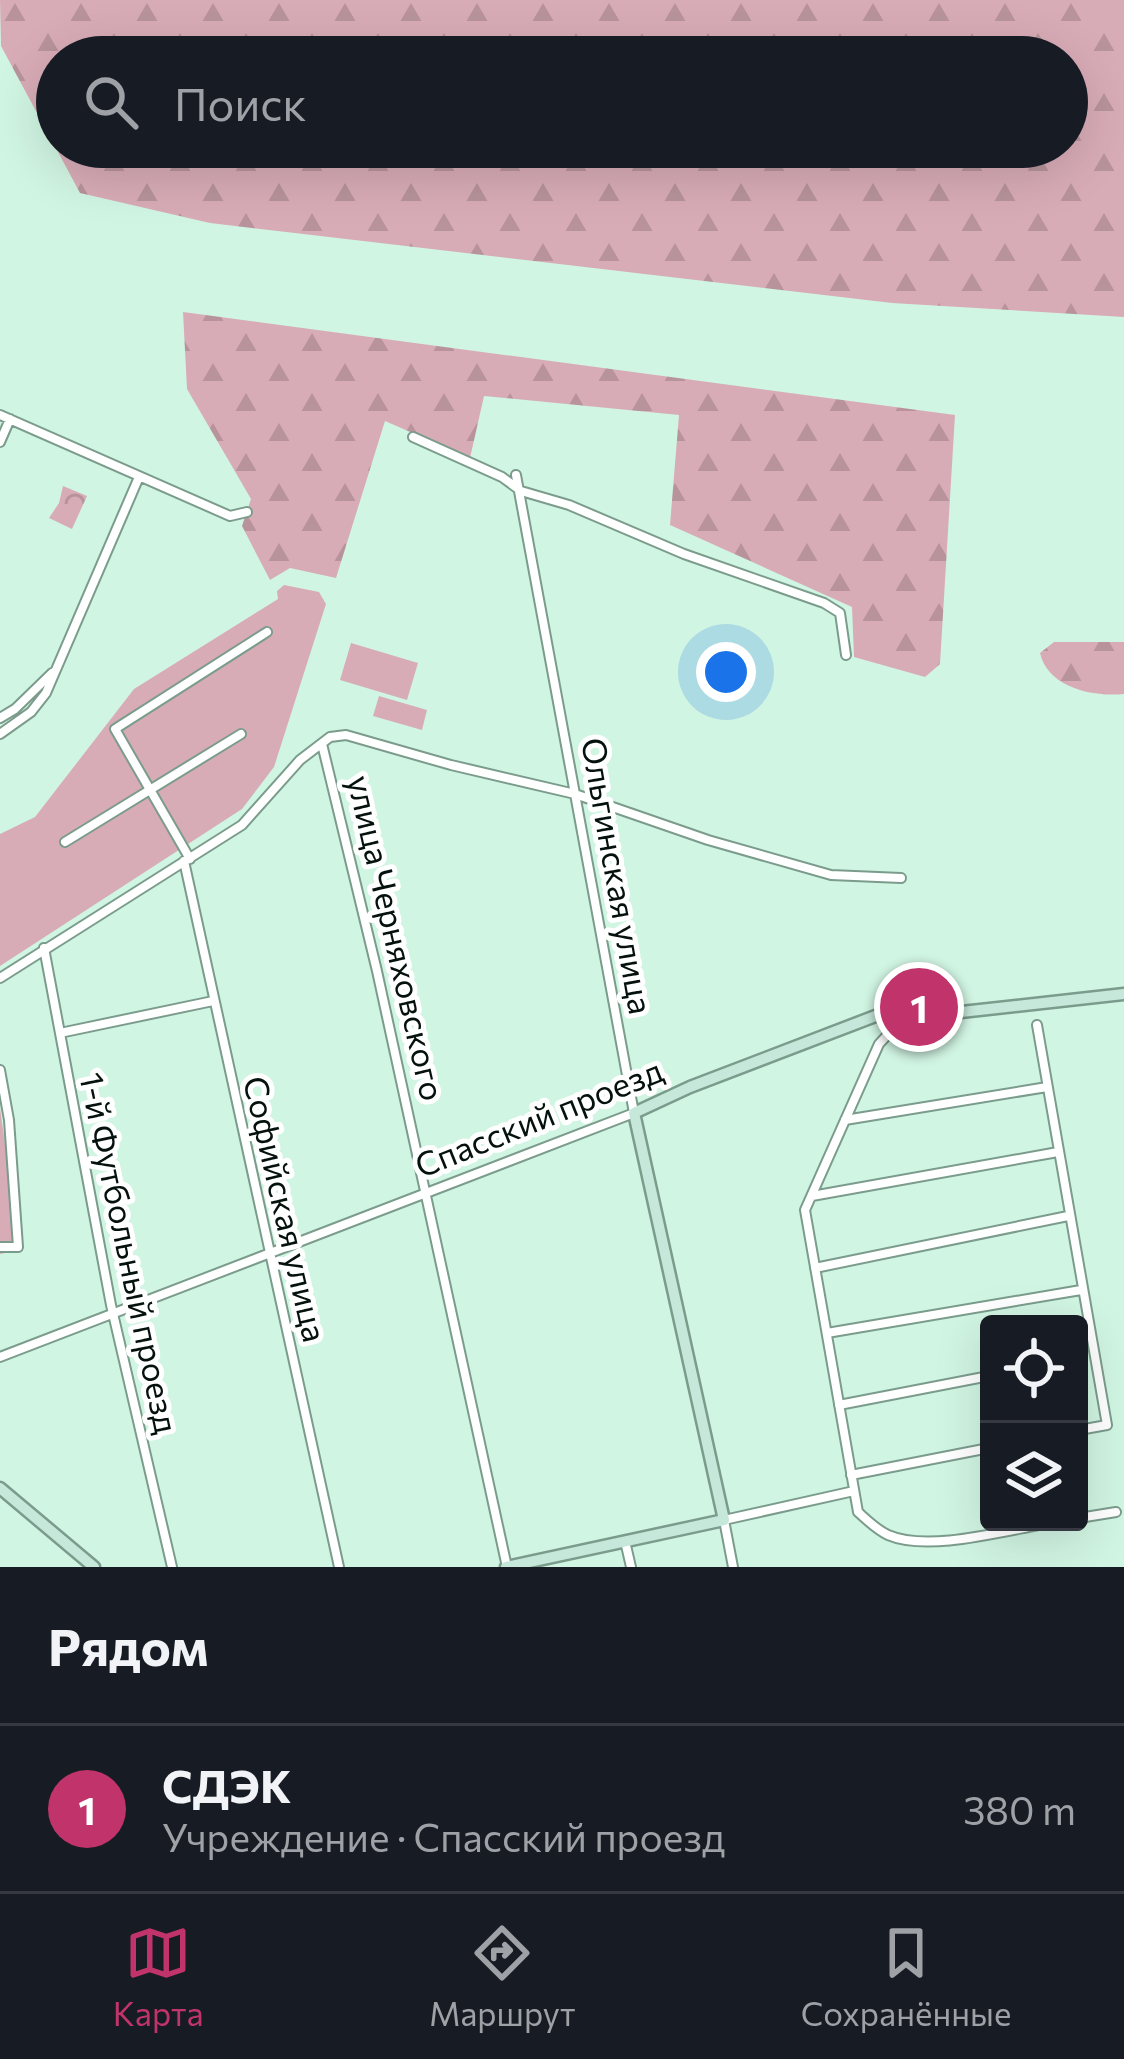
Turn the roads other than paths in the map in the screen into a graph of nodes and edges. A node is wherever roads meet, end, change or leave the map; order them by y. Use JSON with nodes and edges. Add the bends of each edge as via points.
{"nodes":[{"id":1,"x":5,"y":417,"type":"edge"},
{"id":2,"x":413,"y":436,"type":"dead end"},
{"id":3,"x":0,"y":442,"type":"edge"},
{"id":4,"x":516,"y":476,"type":"dead end"},
{"id":5,"x":139,"y":477,"type":"junction"},
{"id":6,"x":521,"y":491,"type":"junction"},
{"id":7,"x":247,"y":512,"type":"dead end"},
{"id":8,"x":267,"y":632,"type":"dead end"},
{"id":9,"x":846,"y":655,"type":"dead end"},
{"id":10,"x":57,"y":667,"type":"junction"},
{"id":11,"x":0,"y":718,"type":"edge"},
{"id":12,"x":0,"y":734,"type":"edge"},
{"id":13,"x":241,"y":734,"type":"dead end"},
{"id":14,"x":322,"y":744,"type":"junction"},
{"id":15,"x":151,"y":792,"type":"junction"},
{"id":16,"x":574,"y":794,"type":"junction"},
{"id":17,"x":65,"y":842,"type":"dead end"},
{"id":18,"x":187,"y":860,"type":"junction"},
{"id":19,"x":901,"y":878,"type":"dead end"},
{"id":20,"x":44,"y":948,"type":"junction"},
{"id":21,"x":0,"y":978,"type":"edge"},
{"id":22,"x":1119,"y":994,"type":"edge"},
{"id":23,"x":213,"y":1001,"type":"junction"},
{"id":24,"x":893,"y":1016,"type":"junction"},
{"id":25,"x":1037,"y":1025,"type":"dead end"},
{"id":26,"x":60,"y":1034,"type":"junction"},
{"id":27,"x":0,"y":1070,"type":"edge"},
{"id":28,"x":1047,"y":1087,"type":"junction"},
{"id":29,"x":634,"y":1112,"type":"junction"},
{"id":30,"x":845,"y":1120,"type":"junction"},
{"id":31,"x":1058,"y":1152,"type":"junction"},
{"id":32,"x":426,"y":1193,"type":"junction"},
{"id":33,"x":810,"y":1197,"type":"junction"},
{"id":34,"x":1068,"y":1216,"type":"junction"},
{"id":35,"x":0,"y":1247,"type":"edge"},
{"id":36,"x":273,"y":1253,"type":"junction"},
{"id":37,"x":815,"y":1268,"type":"junction"},
{"id":38,"x":1082,"y":1289,"type":"junction"},
{"id":39,"x":112,"y":1314,"type":"junction"},
{"id":40,"x":827,"y":1333,"type":"junction"},
{"id":41,"x":1093,"y":1355,"type":"junction"},
{"id":42,"x":1088,"y":1356,"type":"edge"},
{"id":43,"x":0,"y":1357,"type":"edge"},
{"id":44,"x":980,"y":1378,"type":"edge"},
{"id":45,"x":839,"y":1405,"type":"junction"},
{"id":46,"x":1088,"y":1428,"type":"edge"},
{"id":47,"x":980,"y":1450,"type":"edge"},
{"id":48,"x":851,"y":1475,"type":"junction"},
{"id":49,"x":0,"y":1488,"type":"edge"},
{"id":50,"x":854,"y":1491,"type":"junction"},
{"id":51,"x":1116,"y":1513,"type":"dead end"},
{"id":52,"x":1088,"y":1517,"type":"edge"},
{"id":53,"x":724,"y":1520,"type":"junction"},
{"id":54,"x":998,"y":1531,"type":"edge"},
{"id":55,"x":626,"y":1541,"type":"junction"},
{"id":56,"x":94,"y":1567,"type":"edge"},
{"id":57,"x":172,"y":1567,"type":"edge"},
{"id":58,"x":339,"y":1567,"type":"edge"},
{"id":59,"x":507,"y":1567,"type":"edge"},
{"id":60,"x":631,"y":1567,"type":"edge"},
{"id":61,"x":733,"y":1567,"type":"edge"}],
"edges":[{"from":1,"to":3,"type":"street"},
{"from":1,"to":5,"type":"street"},
{"from":2,"to":6,"type":"street"},
{"from":4,"to":6,"type":"street","name":"Ольгинская улица"},
{"from":5,"to":7,"type":"street","via":[[230,516]]},
{"from":5,"to":10,"type":"street"},
{"from":6,"to":9,"type":"street","via":[[824,603],[840,613]]},
{"from":6,"to":16,"type":"street","name":"Ольгинская улица"},
{"from":8,"to":15,"type":"street","name":"Софийская улица","via":[[115,729]]},
{"from":10,"to":11,"type":"street"},
{"from":10,"to":12,"type":"street","via":[[31,712]]},
{"from":13,"to":15,"type":"street"},
{"from":14,"to":16,"type":"street","via":[[346,735]]},
{"from":14,"to":18,"type":"street","via":[[242,825]]},
{"from":14,"to":32,"type":"street","name":"улица Черняховского"},
{"from":15,"to":17,"type":"street"},
{"from":15,"to":18,"type":"street","name":"Софийская улица"},
{"from":16,"to":19,"type":"street","via":[[830,875]]},
{"from":16,"to":29,"type":"street","name":"Ольгинская улица"},
{"from":18,"to":20,"type":"street"},
{"from":18,"to":23,"type":"street","name":"Софийская улица"},
{"from":20,"to":21,"type":"street"},
{"from":20,"to":26,"type":"street","name":"1-й Футбольный проезд"},
{"from":22,"to":24,"type":"street","name":"Спасский проезд"},
{"from":23,"to":26,"type":"street"},
{"from":23,"to":36,"type":"street","name":"Софийская улица"},
{"from":24,"to":29,"type":"street","name":"Спасский проезд","via":[[818,1037]]},
{"from":24,"to":30,"type":"street"},
{"from":25,"to":28,"type":"street"},
{"from":26,"to":39,"type":"street","name":"1-й Футбольный проезд"},
{"from":27,"to":35,"type":"street","via":[[18,1247]]},
{"from":28,"to":30,"type":"street"},
{"from":28,"to":31,"type":"street"},
{"from":29,"to":32,"type":"street","name":"Спасский проезд"},
{"from":29,"to":53,"type":"street","name":"Ольгинская улица"},
{"from":30,"to":33,"type":"street"},
{"from":31,"to":33,"type":"street"},
{"from":31,"to":34,"type":"street"},
{"from":32,"to":36,"type":"street","name":"Спасский проезд"},
{"from":32,"to":59,"type":"street","name":"улица Черняховского"},
{"from":33,"to":37,"type":"street"},
{"from":34,"to":37,"type":"street"},
{"from":34,"to":38,"type":"street"},
{"from":36,"to":39,"type":"street","name":"Спасский проезд"},
{"from":36,"to":58,"type":"street","name":"Софийская улица"},
{"from":37,"to":40,"type":"street"},
{"from":38,"to":40,"type":"street"},
{"from":38,"to":41,"type":"street"},
{"from":39,"to":43,"type":"street","name":"Спасский проезд"},
{"from":39,"to":57,"type":"street","name":"1-й Футбольный проезд"},
{"from":40,"to":45,"type":"street"},
{"from":41,"to":42,"type":"street"},
{"from":41,"to":46,"type":"street","via":[[1106,1425]]},
{"from":44,"to":45,"type":"street"},
{"from":45,"to":48,"type":"street"},
{"from":47,"to":48,"type":"street"},
{"from":48,"to":50,"type":"street"},
{"from":49,"to":56,"type":"street"},
{"from":50,"to":53,"type":"street"},
{"from":50,"to":54,"type":"street","via":[[858,1512],[909,1541]]},
{"from":51,"to":52,"type":"street"},
{"from":53,"to":55,"type":"street"},
{"from":53,"to":61,"type":"street","name":"Ольгинская улица"},
{"from":55,"to":59,"type":"street"},
{"from":55,"to":60,"type":"street"}]}
